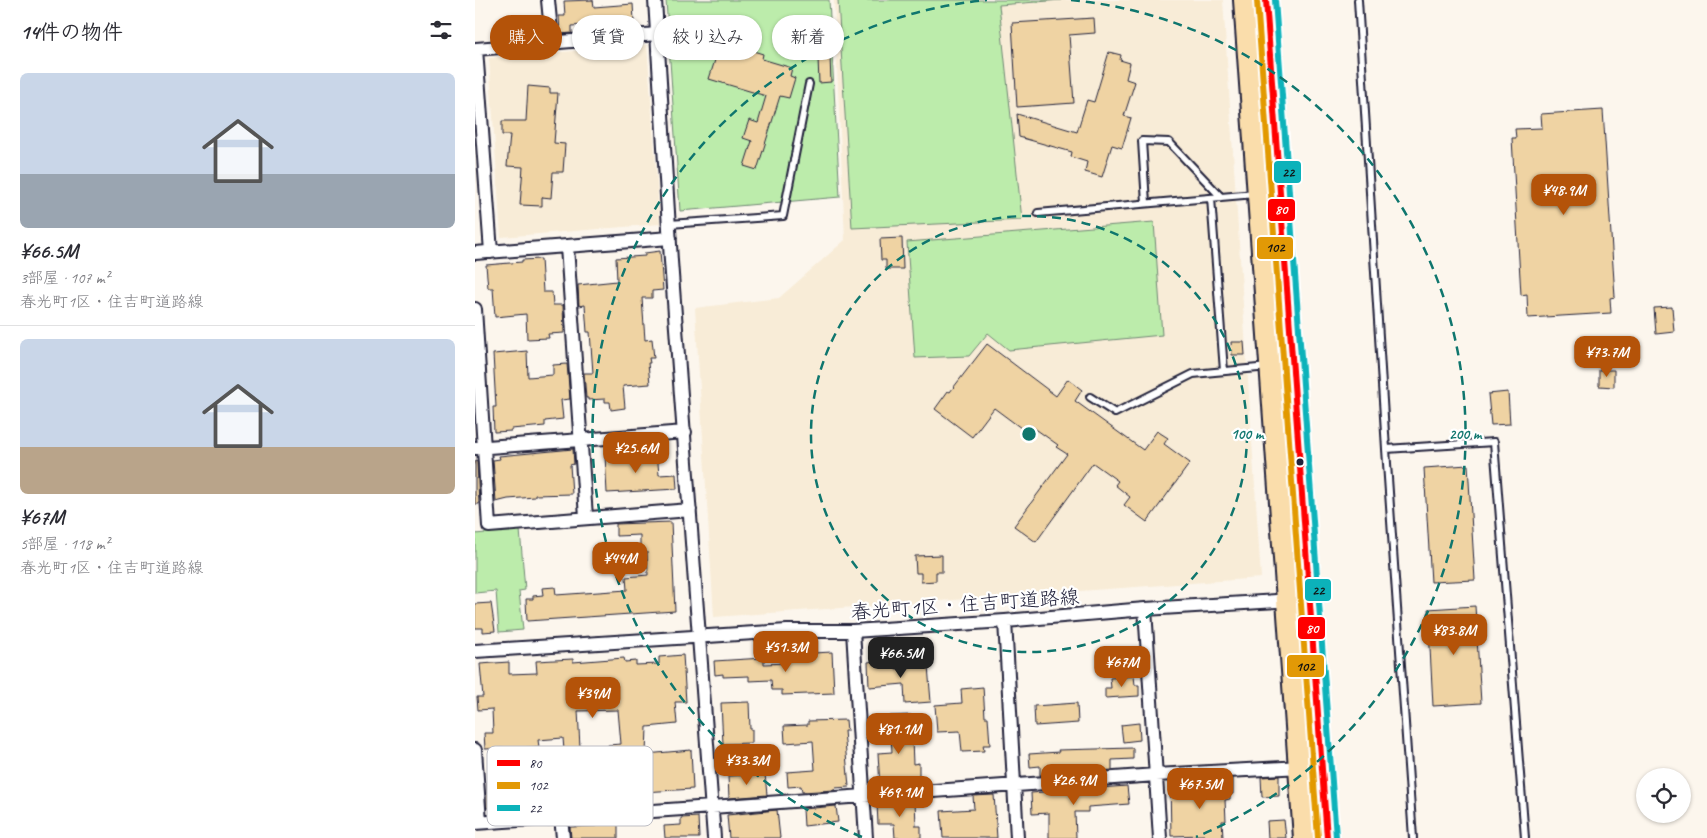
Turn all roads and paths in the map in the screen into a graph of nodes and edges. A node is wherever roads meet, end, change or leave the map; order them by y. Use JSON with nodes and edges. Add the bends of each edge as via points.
{"nodes":[{"id":1,"x":548,"y":0,"type":"edge"},
{"id":2,"x":655,"y":0,"type":"edge"},
{"id":3,"x":1244,"y":0,"type":"edge"},
{"id":4,"x":1266,"y":0,"type":"edge"},
{"id":5,"x":1358,"y":0,"type":"edge"},
{"id":6,"x":549,"y":15,"type":"edge"},
{"id":7,"x":656,"y":15,"type":"edge"},
{"id":8,"x":654,"y":34,"type":"edge"},
{"id":9,"x":562,"y":41,"type":"edge"},
{"id":10,"x":490,"y":48,"type":"edge"},
{"id":11,"x":476,"y":49,"type":"edge"},
{"id":12,"x":659,"y":60,"type":"edge"},
{"id":13,"x":809,"y":84,"type":"dead end"},
{"id":14,"x":1258,"y":194,"type":"junction"},
{"id":15,"x":1221,"y":197,"type":"junction"},
{"id":16,"x":1211,"y":198,"type":"junction"},
{"id":17,"x":1146,"y":204,"type":"junction"},
{"id":18,"x":1037,"y":213,"type":"dead end"},
{"id":19,"x":669,"y":224,"type":"junction"},
{"id":20,"x":670,"y":238,"type":"junction"},
{"id":21,"x":567,"y":247,"type":"junction"},
{"id":22,"x":491,"y":252,"type":"junction"},
{"id":23,"x":475,"y":253,"type":"edge"},
{"id":24,"x":475,"y":310,"type":"edge"},
{"id":25,"x":1270,"y":367,"type":"junction"},
{"id":26,"x":1224,"y":371,"type":"junction"},
{"id":27,"x":1090,"y":396,"type":"dead end"},
{"id":28,"x":685,"y":432,"type":"junction"},
{"id":29,"x":581,"y":440,"type":"junction"},
{"id":30,"x":479,"y":448,"type":"edge"},
{"id":31,"x":1386,"y":449,"type":"junction"},
{"id":32,"x":690,"y":510,"type":"junction"},
{"id":33,"x":586,"y":517,"type":"junction"},
{"id":34,"x":1309,"y":599,"type":"junction"},
{"id":35,"x":1287,"y":600,"type":"junction"},
{"id":36,"x":1145,"y":609,"type":"junction"},
{"id":37,"x":1005,"y":621,"type":"junction"},
{"id":38,"x":853,"y":631,"type":"junction"},
{"id":39,"x":698,"y":637,"type":"junction"},
{"id":40,"x":475,"y":651,"type":"edge"},
{"id":41,"x":475,"y":750,"type":"edge"},
{"id":42,"x":1321,"y":766,"type":"junction"},
{"id":43,"x":1299,"y":767,"type":"junction"},
{"id":44,"x":1156,"y":775,"type":"junction"},
{"id":45,"x":1014,"y":786,"type":"junction"},
{"id":46,"x":863,"y":796,"type":"junction"},
{"id":47,"x":712,"y":808,"type":"junction"},
{"id":48,"x":653,"y":812,"type":"edge"},
{"id":49,"x":477,"y":822,"type":"edge"},
{"id":50,"x":714,"y":838,"type":"edge"},
{"id":51,"x":866,"y":838,"type":"edge"},
{"id":52,"x":1017,"y":838,"type":"edge"},
{"id":53,"x":1160,"y":838,"type":"edge"},
{"id":54,"x":1304,"y":838,"type":"edge"},
{"id":55,"x":1327,"y":838,"type":"edge"},
{"id":56,"x":1413,"y":838,"type":"edge"},
{"id":57,"x":1525,"y":838,"type":"edge"}],
"edges":[{"from":1,"to":6,"type":"street"},
{"from":2,"to":7,"type":"street"},
{"from":3,"to":14,"type":"main road"},
{"from":4,"to":34,"type":"main road"},
{"from":5,"to":31,"type":"lane"},
{"from":8,"to":9,"type":"street"},
{"from":10,"to":11,"type":"street"},
{"from":11,"to":22,"type":"street"},
{"from":12,"to":19,"type":"street"},
{"from":13,"to":19,"type":"lane","via":[[783,216]]},
{"from":14,"to":15,"type":"lane"},
{"from":14,"to":25,"type":"main road"},
{"from":15,"to":16,"type":"lane"},
{"from":15,"to":17,"type":"lane","via":[[1169,142],[1142,141]]},
{"from":16,"to":17,"type":"lane"},
{"from":16,"to":26,"type":"lane"},
{"from":17,"to":18,"type":"lane"},
{"from":19,"to":20,"type":"street"},
{"from":20,"to":21,"type":"street"},
{"from":20,"to":28,"type":"street"},
{"from":21,"to":22,"type":"street"},
{"from":21,"to":29,"type":"street"},
{"from":22,"to":23,"type":"street"},
{"from":24,"to":30,"type":"street"},
{"from":25,"to":26,"type":"lane"},
{"from":25,"to":35,"type":"main road"},
{"from":26,"to":27,"type":"lane","via":[[1193,374],[1115,413]]},
{"from":28,"to":29,"type":"street"},
{"from":28,"to":32,"type":"street"},
{"from":29,"to":30,"type":"street"},
{"from":29,"to":33,"type":"street"},
{"from":30,"to":33,"type":"street","via":[[489,526]]},
{"from":31,"to":56,"type":"lane"},
{"from":31,"to":57,"type":"lane","via":[[1494,442]]},
{"from":32,"to":33,"type":"street"},
{"from":32,"to":39,"type":"street"},
{"from":34,"to":35,"type":"street","name":"春光町1区・住吉町道路線"},
{"from":34,"to":42,"type":"main road"},
{"from":35,"to":36,"type":"street","name":"春光町1区・住吉町道路線"},
{"from":35,"to":43,"type":"main road"},
{"from":36,"to":37,"type":"street","name":"春光町1区・住吉町道路線"},
{"from":36,"to":44,"type":"street"},
{"from":37,"to":38,"type":"street","name":"春光町1区・住吉町道路線"},
{"from":37,"to":45,"type":"street"},
{"from":38,"to":39,"type":"street","name":"春光町1区・住吉町道路線","via":[[787,631]]},
{"from":38,"to":46,"type":"street"},
{"from":39,"to":40,"type":"street","name":"春光町1区・住吉町道路線"},
{"from":39,"to":47,"type":"street"},
{"from":41,"to":49,"type":"street"},
{"from":42,"to":43,"type":"street"},
{"from":42,"to":55,"type":"main road"},
{"from":43,"to":44,"type":"street"},
{"from":43,"to":54,"type":"main road"},
{"from":44,"to":45,"type":"street"},
{"from":44,"to":53,"type":"street"},
{"from":45,"to":46,"type":"street"},
{"from":45,"to":52,"type":"street"},
{"from":46,"to":47,"type":"street"},
{"from":46,"to":51,"type":"street"},
{"from":47,"to":48,"type":"street"},
{"from":47,"to":50,"type":"street"}]}
